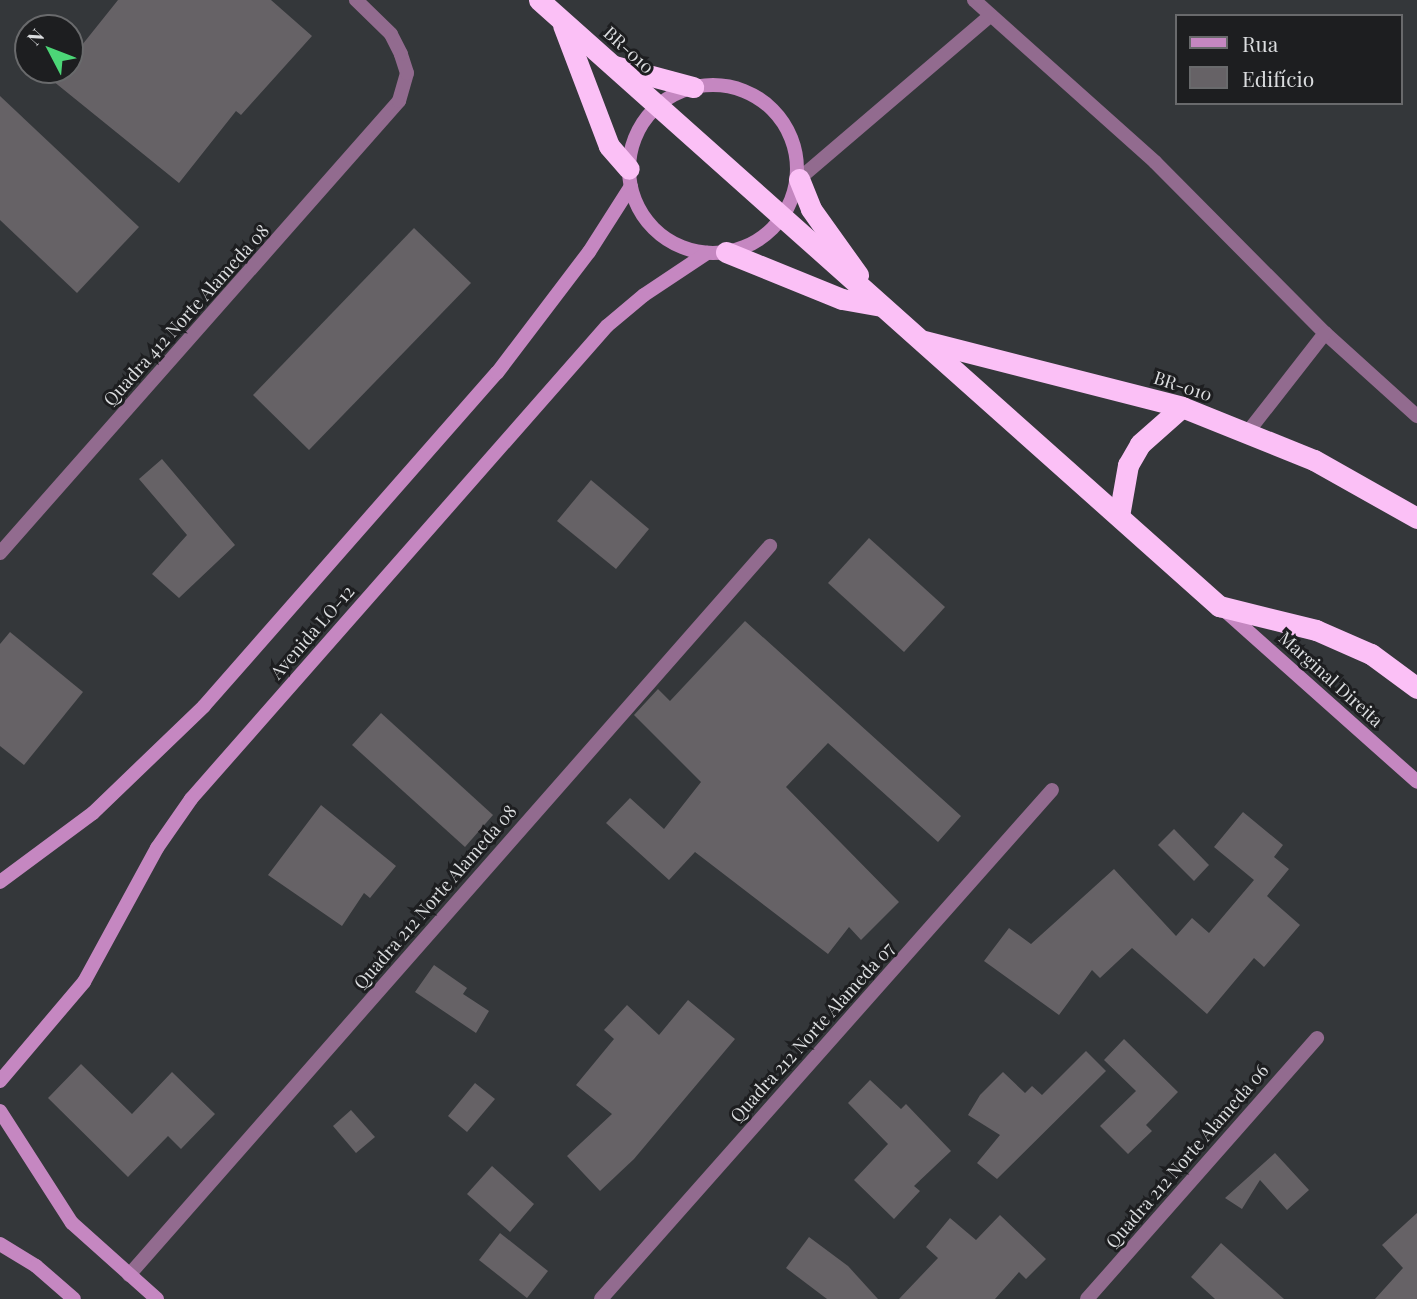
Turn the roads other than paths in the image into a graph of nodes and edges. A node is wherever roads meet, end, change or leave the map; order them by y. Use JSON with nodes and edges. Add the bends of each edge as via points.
{"nodes":[{"id":1,"x":356,"y":0,"type":"edge"},
{"id":2,"x":538,"y":0,"type":"edge"},
{"id":3,"x":974,"y":0,"type":"edge"},
{"id":4,"x":990,"y":16,"type":"junction"},
{"id":5,"x":561,"y":20,"type":"junction"},
{"id":6,"x":611,"y":65,"type":"junction"},
{"id":7,"x":694,"y":87,"type":"junction"},
{"id":8,"x":658,"y":106,"type":"junction"},
{"id":9,"x":630,"y":178,"type":"junction"},
{"id":10,"x":799,"y":179,"type":"junction"},
{"id":11,"x":782,"y":218,"type":"junction"},
{"id":12,"x":717,"y":253,"type":"junction"},
{"id":13,"x":874,"y":299,"type":"junction"},
{"id":14,"x":1325,"y":333,"type":"junction"},
{"id":15,"x":919,"y":339,"type":"junction"},
{"id":16,"x":1182,"y":407,"type":"junction"},
{"id":17,"x":1417,"y":416,"type":"edge"},
{"id":18,"x":1247,"y":433,"type":"junction"},
{"id":19,"x":1119,"y":516,"type":"junction"},
{"id":20,"x":1417,"y":518,"type":"edge"},
{"id":21,"x":770,"y":546,"type":"dead end"},
{"id":22,"x":0,"y":553,"type":"edge"},
{"id":23,"x":1219,"y":606,"type":"junction"},
{"id":24,"x":1417,"y":688,"type":"edge"},
{"id":25,"x":1417,"y":782,"type":"edge"},
{"id":26,"x":1052,"y":790,"type":"dead end"},
{"id":27,"x":0,"y":882,"type":"edge"},
{"id":28,"x":1317,"y":1038,"type":"dead end"},
{"id":29,"x":0,"y":1081,"type":"edge"},
{"id":30,"x":0,"y":1111,"type":"edge"},
{"id":31,"x":0,"y":1244,"type":"edge"},
{"id":32,"x":129,"y":1275,"type":"junction"},
{"id":33,"x":74,"y":1299,"type":"edge"},
{"id":34,"x":157,"y":1299,"type":"edge"},
{"id":35,"x":601,"y":1299,"type":"edge"},
{"id":36,"x":1087,"y":1299,"type":"edge"}],
"edges":[{"from":1,"to":22,"type":"street","name":"Quadra 412 Norte Alameda 08","via":[[391,34],[401,54],[407,74],[399,101]]},
{"from":2,"to":5,"type":"highway","name":"BR-010","number":"BR-010"},
{"from":3,"to":4,"type":"street"},
{"from":4,"to":10,"type":"street"},
{"from":4,"to":14,"type":"street","via":[[1155,162]]},
{"from":5,"to":6,"type":"highway","name":"BR-010","number":"BR-010"},
{"from":5,"to":9,"type":"highway","via":[[610,146]]},
{"from":6,"to":7,"type":"highway"},
{"from":6,"to":8,"type":"highway","name":"BR-010","number":"BR-010"},
{"from":7,"to":8,"type":"street"},
{"from":7,"to":10,"type":"street","via":[[734,87],[759,98],[779,116],[793,139]]},
{"from":8,"to":9,"type":"street","name":"Avenida LO-12","via":[[642,124]]},
{"from":8,"to":11,"type":"highway","name":"BR-010"},
{"from":9,"to":12,"type":"street","via":[[640,211],[657,232],[680,247]]},
{"from":9,"to":27,"type":"street","name":"Avenida LO-12","via":[[589,252],[497,373],[204,706],[93,813]]},
{"from":10,"to":11,"type":"street"},
{"from":10,"to":13,"type":"highway","via":[[811,209]]},
{"from":11,"to":12,"type":"street","name":"Avenida LO-12","via":[[757,240]]},
{"from":11,"to":13,"type":"highway","name":"BR-010"},
{"from":12,"to":13,"type":"highway","via":[[842,299]]},
{"from":12,"to":29,"type":"street","name":"Avenida LO-12","via":[[644,295],[607,326],[191,799],[157,848],[84,982]]},
{"from":13,"to":15,"type":"highway"},
{"from":14,"to":17,"type":"street"},
{"from":14,"to":18,"type":"street"},
{"from":15,"to":16,"type":"highway","name":"BR-010"},
{"from":15,"to":19,"type":"highway"},
{"from":16,"to":18,"type":"highway","name":"BR-010"},
{"from":16,"to":19,"type":"highway","via":[[1140,444],[1128,465]]},
{"from":18,"to":20,"type":"highway","name":"BR-010","via":[[1314,460]]},
{"from":19,"to":23,"type":"highway"},
{"from":21,"to":32,"type":"street","name":"Quadra 212 Norte Alameda 08"},
{"from":23,"to":24,"type":"highway","via":[[1316,630],[1370,654]]},
{"from":23,"to":25,"type":"street","name":"Marginal Direita"},
{"from":26,"to":35,"type":"street","name":"Quadra 212 Norte Alameda 07"},
{"from":28,"to":36,"type":"street","name":"Quadra 212 Norte Alameda 06"},
{"from":30,"to":32,"type":"street","via":[[66,1216]]},
{"from":31,"to":33,"type":"street","via":[[36,1266]]},
{"from":32,"to":34,"type":"street"}]}
